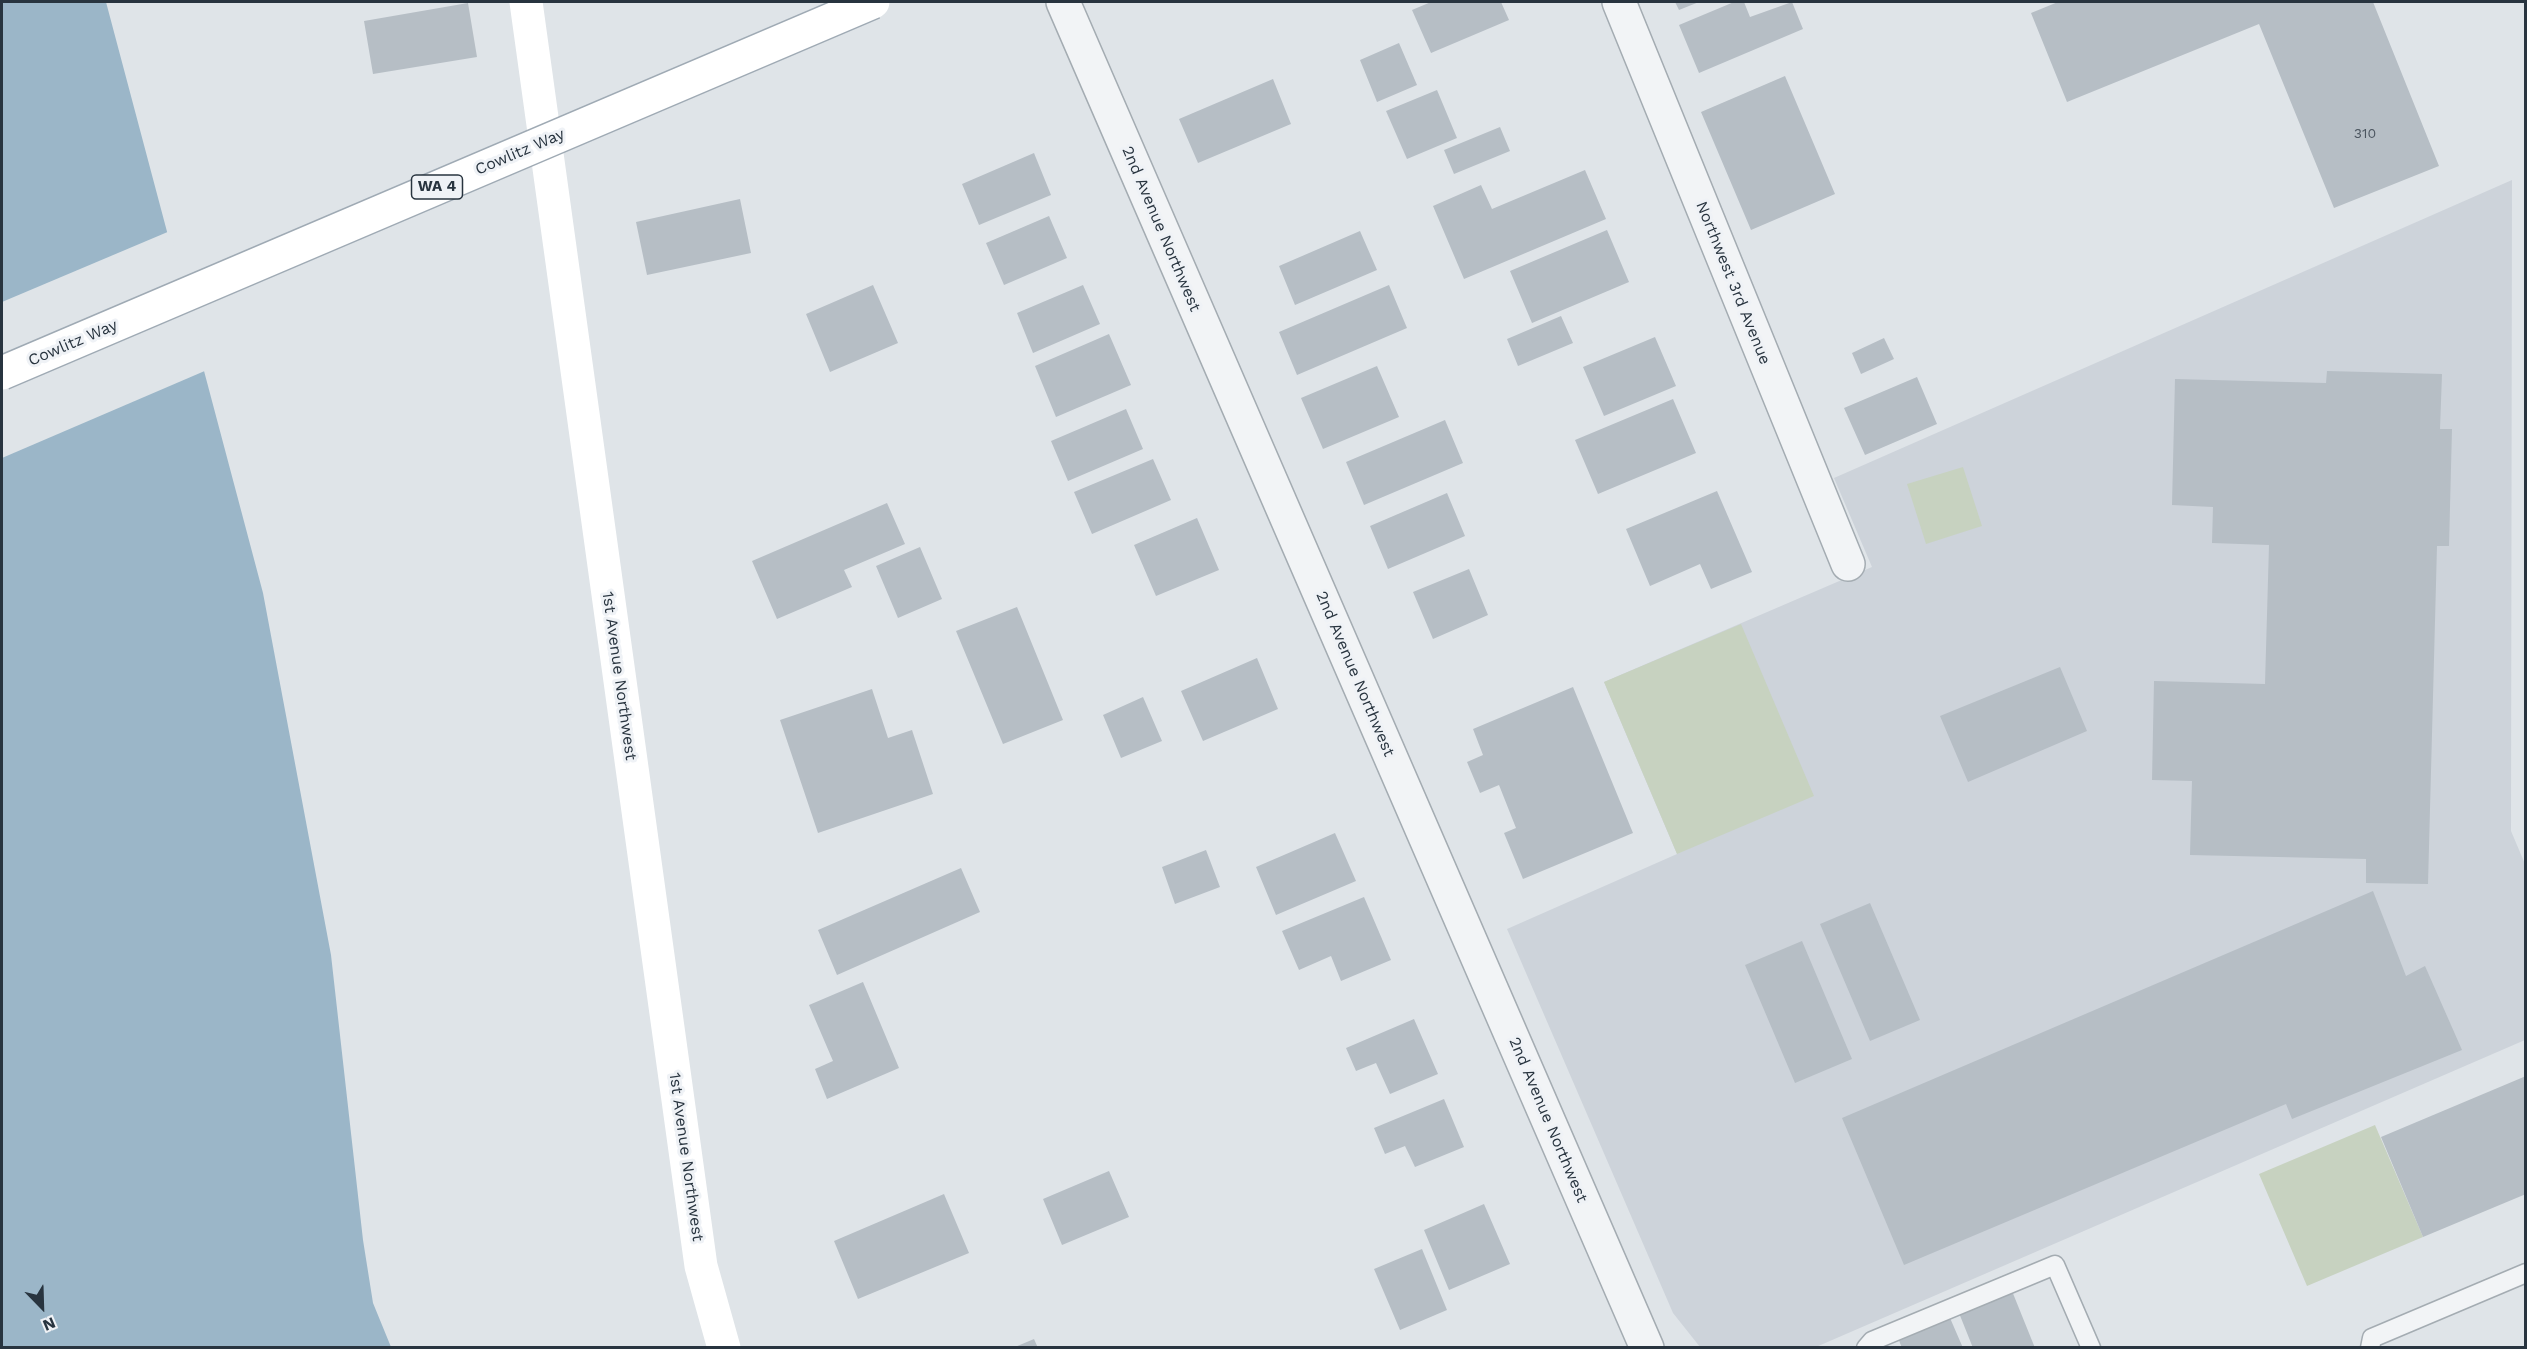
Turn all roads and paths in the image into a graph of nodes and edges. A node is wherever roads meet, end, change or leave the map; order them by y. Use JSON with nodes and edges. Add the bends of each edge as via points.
{"nodes":[{"id":1,"x":526,"y":2,"type":"edge"},
{"id":2,"x":873,"y":2,"type":"edge"},
{"id":3,"x":1063,"y":2,"type":"edge"},
{"id":4,"x":1619,"y":2,"type":"edge"},
{"id":5,"x":2,"y":374,"type":"edge"},
{"id":6,"x":1848,"y":564,"type":"dead end"},
{"id":7,"x":2526,"y":1273,"type":"edge"},
{"id":8,"x":724,"y":1347,"type":"edge"},
{"id":9,"x":1647,"y":1347,"type":"edge"},
{"id":10,"x":1866,"y":1347,"type":"edge"},
{"id":11,"x":2091,"y":1347,"type":"edge"},
{"id":12,"x":2370,"y":1347,"type":"edge"}],
"edges":[{"from":1,"to":8,"type":"main road","name":"1st Avenue Northwest","via":[[701,1266]]},
{"from":2,"to":5,"type":"main road","name":"Cowlitz Way","number":"WA 4","bridge":true},
{"from":3,"to":9,"type":"street","name":"2nd Avenue Northwest"},
{"from":4,"to":6,"type":"street","name":"Northwest 3rd Avenue"},
{"from":7,"to":12,"type":"lane","via":[[2372,1338]]},
{"from":10,"to":11,"type":"lane","via":[[1872,1341],[2055,1265]]}]}
